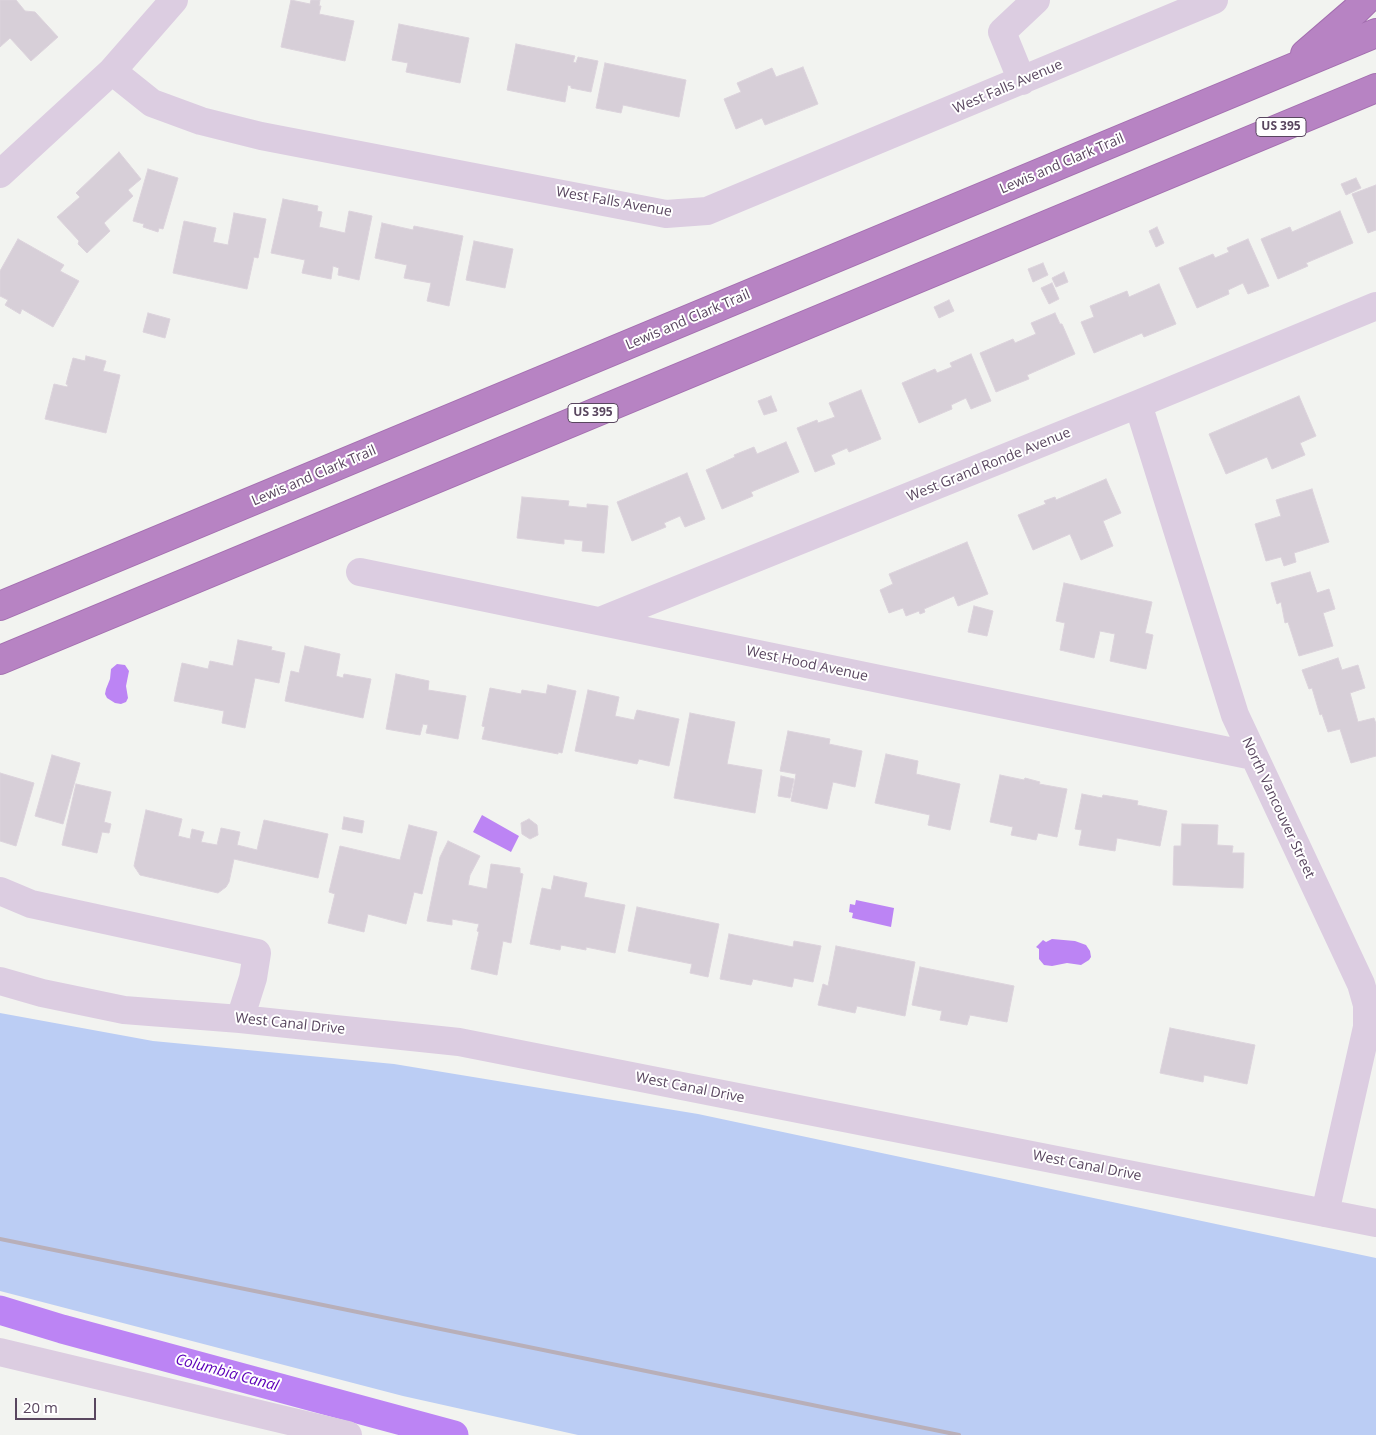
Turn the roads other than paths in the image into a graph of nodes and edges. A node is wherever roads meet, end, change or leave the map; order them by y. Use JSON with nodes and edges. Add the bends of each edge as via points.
{"nodes":[{"id":1,"x":174,"y":0,"type":"edge"},
{"id":2,"x":1036,"y":0,"type":"edge"},
{"id":3,"x":1214,"y":0,"type":"edge"},
{"id":4,"x":1366,"y":0,"type":"edge"},
{"id":5,"x":1376,"y":33,"type":"edge"},
{"id":6,"x":112,"y":71,"type":"junction"},
{"id":7,"x":1285,"y":71,"type":"junction"},
{"id":8,"x":1022,"y":81,"type":"junction"},
{"id":9,"x":1376,"y":88,"type":"edge"},
{"id":10,"x":0,"y":174,"type":"edge"},
{"id":11,"x":1376,"y":306,"type":"edge"},
{"id":12,"x":1138,"y":404,"type":"junction"},
{"id":13,"x":360,"y":572,"type":"dead end"},
{"id":14,"x":0,"y":606,"type":"edge"},
{"id":15,"x":600,"y":621,"type":"junction"},
{"id":16,"x":0,"y":660,"type":"edge"},
{"id":17,"x":1253,"y":756,"type":"junction"},
{"id":18,"x":0,"y":891,"type":"edge"},
{"id":19,"x":0,"y":981,"type":"edge"},
{"id":20,"x":240,"y":1019,"type":"junction"},
{"id":21,"x":1325,"y":1213,"type":"junction"},
{"id":22,"x":1376,"y":1223,"type":"edge"},
{"id":23,"x":0,"y":1352,"type":"edge"},
{"id":24,"x":348,"y":1435,"type":"edge"}],
"edges":[{"from":1,"to":6,"type":"street"},
{"from":2,"to":8,"type":"street","via":[[1002,32]]},
{"from":3,"to":8,"type":"street","name":"West Falls Avenue"},
{"from":4,"to":7,"type":"highway"},
{"from":5,"to":7,"type":"highway","name":"Lewis and Clark Trail"},
{"from":6,"to":8,"type":"street","name":"West Falls Avenue","via":[[152,103],[201,121],[261,136],[666,214],[707,211]]},
{"from":6,"to":10,"type":"street"},
{"from":7,"to":14,"type":"highway","name":"Lewis and Clark Trail"},
{"from":9,"to":16,"type":"highway","number":"US 395"},
{"from":11,"to":12,"type":"street","name":"West Grand Ronde Avenue"},
{"from":12,"to":15,"type":"street","name":"West Grand Ronde Avenue"},
{"from":12,"to":17,"type":"street","name":"North Vancouver Street","via":[[1235,715]]},
{"from":13,"to":15,"type":"street","name":"West Hood Avenue"},
{"from":15,"to":17,"type":"street","name":"West Hood Avenue"},
{"from":17,"to":21,"type":"street","name":"North Vancouver Street","via":[[1361,984],[1367,1005],[1366,1027]]},
{"from":18,"to":20,"type":"street","via":[[30,904],[257,953]]},
{"from":19,"to":20,"type":"street","name":"West Canal Drive","via":[[124,1010]]},
{"from":20,"to":21,"type":"street","name":"West Canal Drive","via":[[460,1042]]},
{"from":21,"to":22,"type":"street","name":"West Canal Drive"},
{"from":23,"to":24,"type":"street"}]}
